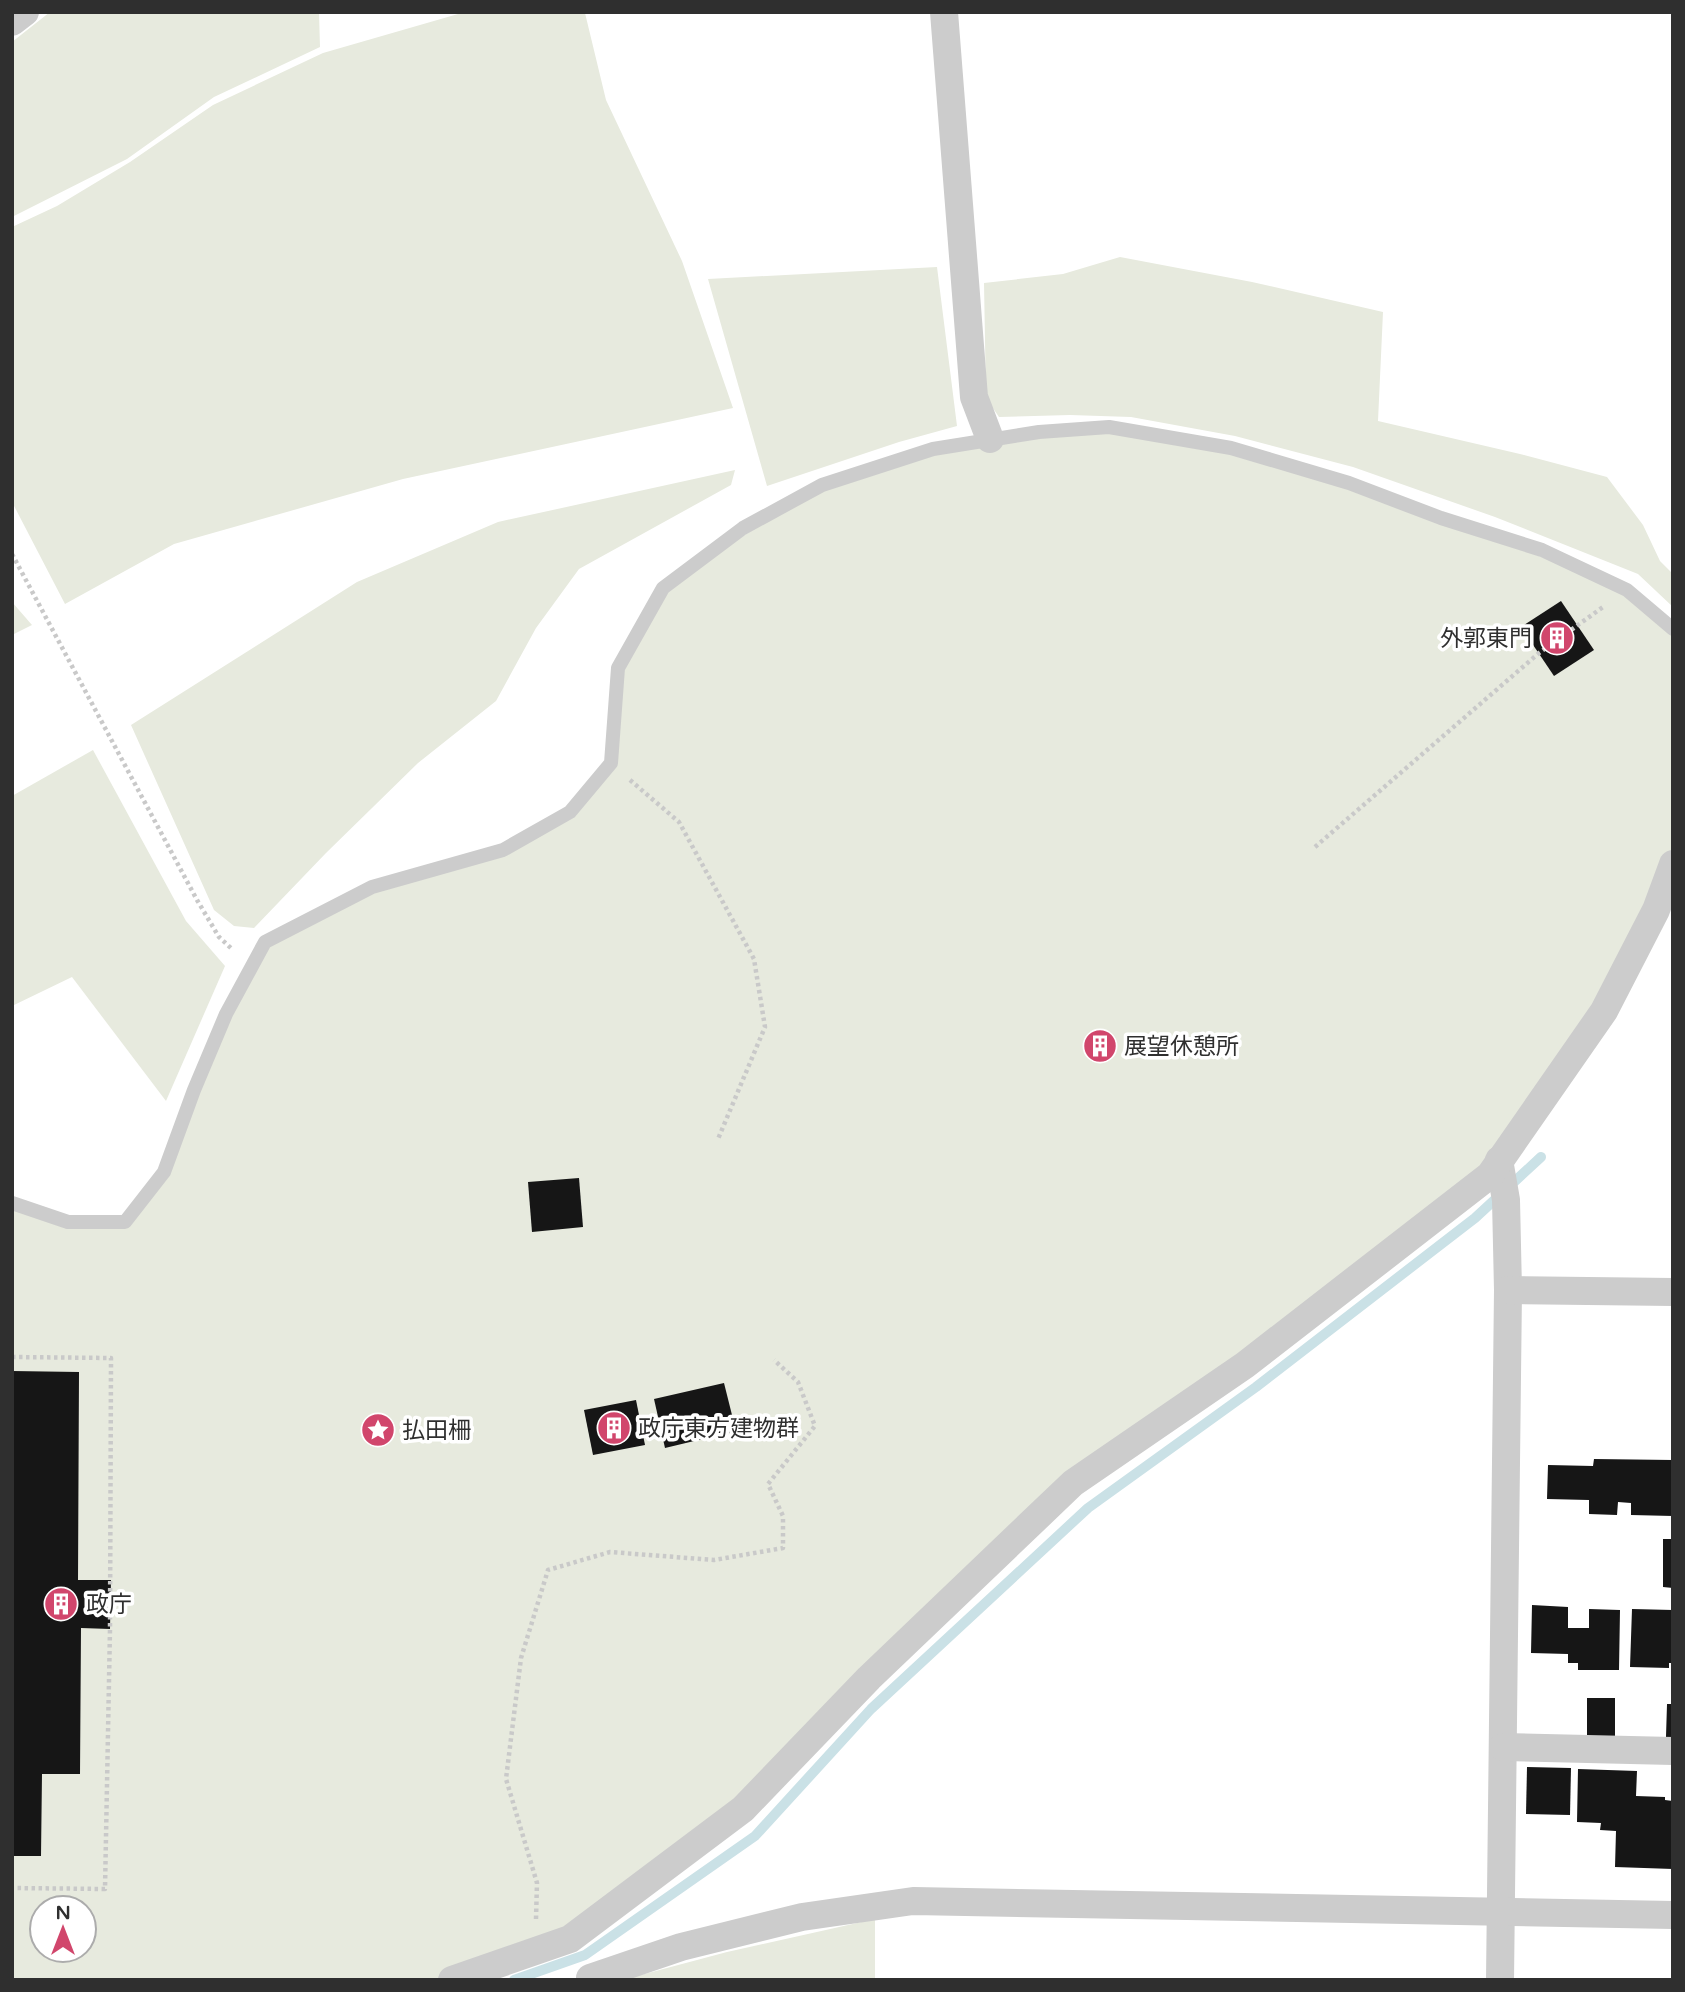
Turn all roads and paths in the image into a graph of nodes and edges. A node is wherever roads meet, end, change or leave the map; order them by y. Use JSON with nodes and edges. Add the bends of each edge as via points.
{"nodes":[{"id":1,"x":26,"y":12,"type":"edge"},
{"id":2,"x":944,"y":12,"type":"edge"},
{"id":3,"x":12,"y":22,"type":"edge"},
{"id":4,"x":990,"y":439,"type":"junction"},
{"id":5,"x":12,"y":554,"type":"edge"},
{"id":6,"x":1627,"y":590,"type":"junction"},
{"id":7,"x":1673,"y":629,"type":"edge"},
{"id":8,"x":611,"y":763,"type":"junction"},
{"id":9,"x":1315,"y":847,"type":"dead end"},
{"id":10,"x":1673,"y":864,"type":"edge"},
{"id":11,"x":253,"y":964,"type":"junction"},
{"id":12,"x":719,"y":1139,"type":"dead end"},
{"id":13,"x":1499,"y":1160,"type":"junction"},
{"id":14,"x":12,"y":1203,"type":"edge"},
{"id":15,"x":1508,"y":1290,"type":"junction"},
{"id":16,"x":1673,"y":1292,"type":"edge"},
{"id":17,"x":12,"y":1357,"type":"edge"},
{"id":18,"x":774,"y":1360,"type":"dead end"},
{"id":19,"x":1503,"y":1747,"type":"junction"},
{"id":20,"x":1673,"y":1751,"type":"edge"},
{"id":21,"x":12,"y":1888,"type":"edge"},
{"id":22,"x":1502,"y":1912,"type":"junction"},
{"id":23,"x":1673,"y":1914,"type":"edge"},
{"id":24,"x":535,"y":1951,"type":"junction"},
{"id":25,"x":590,"y":1978,"type":"dead end"},
{"id":26,"x":452,"y":1980,"type":"edge"},
{"id":27,"x":1500,"y":1980,"type":"edge"}],
"edges":[{"from":1,"to":3,"type":"street"},
{"from":2,"to":4,"type":"street","via":[[974,397]]},
{"from":4,"to":6,"type":"lane","via":[[1109,427],[1231,448],[1349,483],[1542,550]]},
{"from":4,"to":8,"type":"lane","via":[[933,449],[822,485],[743,528],[663,588],[618,668]]},
{"from":5,"to":11,"type":"path","via":[[197,900],[219,937]]},
{"from":6,"to":7,"type":"lane"},
{"from":6,"to":9,"type":"path","via":[[1539,653]]},
{"from":8,"to":11,"type":"lane","via":[[570,812],[503,850],[372,887],[265,942]]},
{"from":8,"to":12,"type":"path","via":[[679,822],[754,959],[765,1027]]},
{"from":10,"to":13,"type":"street","via":[[1656,911],[1604,1011]]},
{"from":11,"to":14,"type":"lane","via":[[226,1014],[164,1172],[125,1222],[68,1222]]},
{"from":13,"to":15,"type":"street","via":[[1506,1200]]},
{"from":13,"to":24,"type":"street","via":[[1490,1175],[1245,1365],[1073,1482],[869,1678],[743,1809],[570,1939]]},
{"from":15,"to":16,"type":"street"},
{"from":15,"to":19,"type":"street"},
{"from":17,"to":21,"type":"path","via":[[111,1358],[111,1414],[105,1889]]},
{"from":18,"to":24,"type":"path","via":[[797,1382],[815,1426],[768,1484],[783,1516],[783,1548],[714,1560],[610,1552],[548,1570],[521,1658],[506,1779],[537,1883]]},
{"from":19,"to":20,"type":"street"},
{"from":19,"to":22,"type":"street"},
{"from":22,"to":23,"type":"street"},
{"from":22,"to":25,"type":"street","via":[[913,1901],[802,1917],[681,1947]]},
{"from":22,"to":27,"type":"street"},
{"from":24,"to":26,"type":"street"}]}
